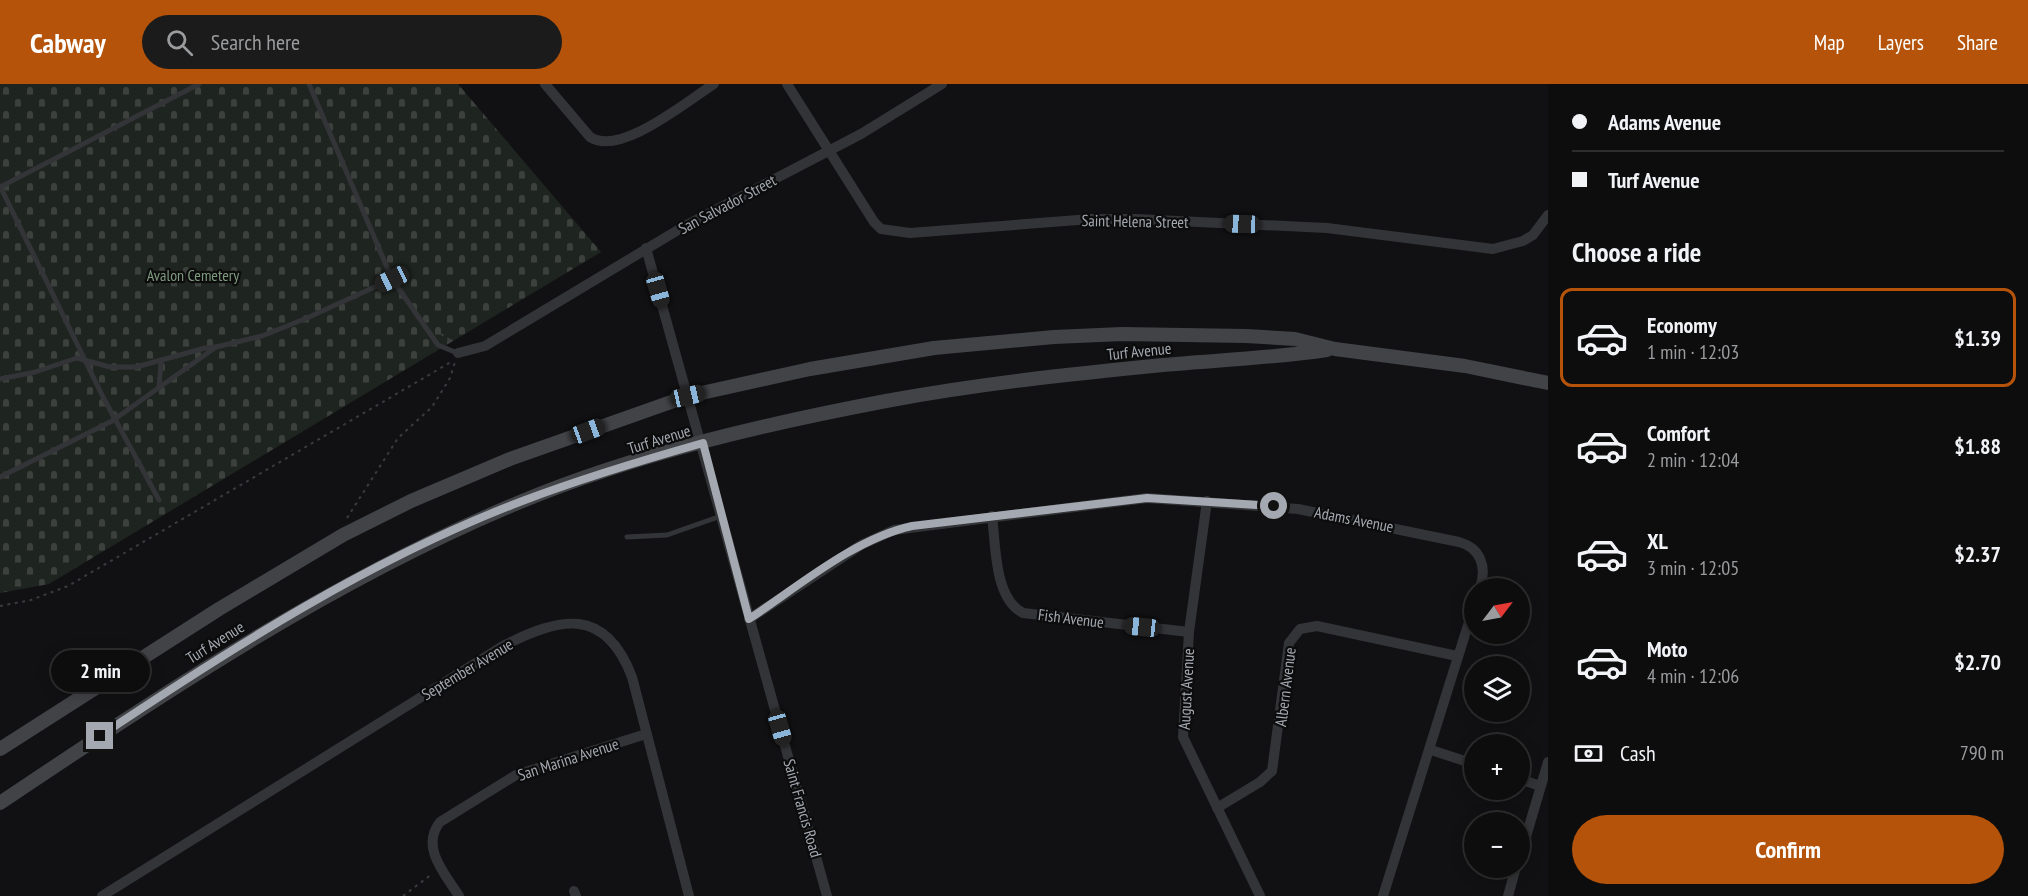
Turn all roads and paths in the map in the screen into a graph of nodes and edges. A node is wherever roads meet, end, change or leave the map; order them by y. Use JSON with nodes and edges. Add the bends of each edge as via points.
{"nodes":[{"id":1,"x":200,"y":84,"type":"edge"},
{"id":2,"x":309,"y":84,"type":"edge"},
{"id":3,"x":545,"y":84,"type":"edge"},
{"id":4,"x":714,"y":84,"type":"edge"},
{"id":5,"x":787,"y":84,"type":"edge"},
{"id":6,"x":942,"y":84,"type":"edge"},
{"id":7,"x":828,"y":152,"type":"junction"},
{"id":8,"x":0,"y":187,"type":"edge"},
{"id":9,"x":1548,"y":215,"type":"edge"},
{"id":10,"x":646,"y":248,"type":"junction"},
{"id":11,"x":392,"y":279,"type":"junction"},
{"id":12,"x":216,"y":347,"type":"junction"},
{"id":13,"x":1335,"y":349,"type":"junction"},
{"id":14,"x":458,"y":353,"type":"joint"},
{"id":15,"x":88,"y":360,"type":"junction"},
{"id":16,"x":161,"y":362,"type":"junction"},
{"id":17,"x":0,"y":379,"type":"edge"},
{"id":18,"x":1548,"y":383,"type":"edge"},
{"id":19,"x":159,"y":387,"type":"junction"},
{"id":20,"x":688,"y":396,"type":"junction"},
{"id":21,"x":116,"y":419,"type":"junction"},
{"id":22,"x":703,"y":443,"type":"junction"},
{"id":23,"x":0,"y":477,"type":"edge"},
{"id":24,"x":159,"y":500,"type":"dead end"},
{"id":25,"x":1207,"y":501,"type":"junction"},
{"id":26,"x":722,"y":516,"type":"junction"},
{"id":27,"x":992,"y":516,"type":"junction"},
{"id":28,"x":343,"y":535,"type":"junction"},
{"id":29,"x":627,"y":537,"type":"dead end"},
{"id":30,"x":1482,"y":578,"type":"edge"},
{"id":31,"x":0,"y":606,"type":"edge"},
{"id":32,"x":749,"y":619,"type":"junction"},
{"id":33,"x":1189,"y":632,"type":"junction"},
{"id":34,"x":1464,"y":635,"type":"edge"},
{"id":35,"x":1457,"y":656,"type":"junction"},
{"id":36,"x":646,"y":734,"type":"junction"},
{"id":37,"x":0,"y":749,"type":"edge"},
{"id":38,"x":1431,"y":750,"type":"junction"},
{"id":39,"x":1464,"y":761,"type":"edge"},
{"id":40,"x":1548,"y":762,"type":"edge"},
{"id":41,"x":1530,"y":782,"type":"edge"},
{"id":42,"x":1540,"y":786,"type":"junction"},
{"id":43,"x":0,"y":803,"type":"edge"},
{"id":44,"x":1217,"y":808,"type":"junction"},
{"id":45,"x":1530,"y":822,"type":"edge"},
{"id":46,"x":441,"y":867,"type":"junction"},
{"id":47,"x":1513,"y":878,"type":"edge"},
{"id":48,"x":102,"y":896,"type":"edge"},
{"id":49,"x":403,"y":896,"type":"edge"},
{"id":50,"x":459,"y":896,"type":"edge"},
{"id":51,"x":689,"y":896,"type":"edge"},
{"id":52,"x":827,"y":896,"type":"edge"},
{"id":53,"x":1260,"y":896,"type":"edge"},
{"id":54,"x":1383,"y":896,"type":"edge"},
{"id":55,"x":1508,"y":896,"type":"edge"}],
"edges":[{"from":1,"to":8,"type":"lane"},
{"from":2,"to":11,"type":"lane"},
{"from":3,"to":4,"type":"street","via":[[590,137],[611,143],[637,133]]},
{"from":5,"to":7,"type":"street","name":"Saint Helena Street"},
{"from":6,"to":7,"type":"street","name":"San Salvador Street"},
{"from":7,"to":9,"type":"street","name":"Saint Helena Street","via":[[874,222],[881,229],[898,232],[1136,219],[1327,228],[1493,249],[1533,235]]},
{"from":7,"to":10,"type":"street","name":"San Salvador Street"},
{"from":8,"to":15,"type":"lane"},
{"from":10,"to":14,"type":"street","name":"San Salvador Street","via":[[485,346]]},
{"from":10,"to":20,"type":"street"},
{"from":11,"to":12,"type":"lane","via":[[262,336]]},
{"from":11,"to":14,"type":"lane","via":[[438,345]]},
{"from":12,"to":16,"type":"lane"},
{"from":12,"to":19,"type":"lane"},
{"from":13,"to":18,"type":"main road","name":"Turf Avenue","via":[[1454,364]]},
{"from":13,"to":20,"type":"main road","name":"Turf Avenue","via":[[1295,339],[1246,336],[1054,337],[874,357]]},
{"from":13,"to":22,"type":"main road","name":"Turf Avenue","via":[[1121,369],[948,392],[807,417]]},
{"from":15,"to":16,"type":"lane","via":[[110,367]]},
{"from":15,"to":17,"type":"lane","via":[[77,358]]},
{"from":15,"to":21,"type":"lane"},
{"from":16,"to":19,"type":"lane"},
{"from":19,"to":21,"type":"lane"},
{"from":20,"to":22,"type":"street","name":"Saint Francis Road"},
{"from":20,"to":28,"type":"main road","name":"Turf Avenue","via":[[500,463]]},
{"from":21,"to":23,"type":"lane"},
{"from":21,"to":24,"type":"lane"},
{"from":22,"to":26,"type":"street","name":"Saint Francis Road"},
{"from":22,"to":43,"type":"main road","name":"Turf Avenue","via":[[523,500],[408,552],[283,620],[174,687]]},
{"from":25,"to":27,"type":"street","name":"Adams Avenue","via":[[1138,498]]},
{"from":25,"to":30,"type":"street","name":"Adams Avenue","via":[[1337,514],[1467,544],[1481,559]]},
{"from":25,"to":33,"type":"street","name":"August Avenue"},
{"from":26,"to":29,"type":"lane","via":[[667,535]]},
{"from":26,"to":32,"type":"street","name":"Saint Francis Road"},
{"from":27,"to":32,"type":"street","name":"Adams Avenue","via":[[912,526],[879,536]]},
{"from":27,"to":33,"type":"street","name":"Fish Avenue","via":[[1002,589],[1015,609]]},
{"from":28,"to":31,"type":"path","via":[[350,511],[386,454],[432,407],[450,378],[456,359],[68,586]]},
{"from":28,"to":37,"type":"main road","name":"Turf Avenue"},
{"from":32,"to":52,"type":"street","name":"Saint Francis Road"},
{"from":33,"to":44,"type":"street","name":"August Avenue","via":[[1183,737]]},
{"from":34,"to":35,"type":"street"},
{"from":35,"to":38,"type":"street"},
{"from":35,"to":44,"type":"street","name":"Albern Avenue","via":[[1317,626],[1300,629],[1289,643],[1272,771]]},
{"from":36,"to":46,"type":"street","name":"San Marina Avenue","via":[[516,775],[440,822],[434,829],[431,847]]},
{"from":36,"to":48,"type":"street","name":"September Avenue","via":[[623,655],[610,637],[591,627],[566,623],[544,628],[503,646]]},
{"from":36,"to":51,"type":"street","name":"September Avenue"},
{"from":38,"to":39,"type":"street"},
{"from":38,"to":54,"type":"street"},
{"from":40,"to":42,"type":"street"},
{"from":41,"to":42,"type":"street"},
{"from":42,"to":45,"type":"street"},
{"from":44,"to":53,"type":"street","name":"August Avenue"},
{"from":46,"to":49,"type":"path"},
{"from":46,"to":50,"type":"street","name":"San Marina Avenue"},
{"from":47,"to":55,"type":"street"}]}
